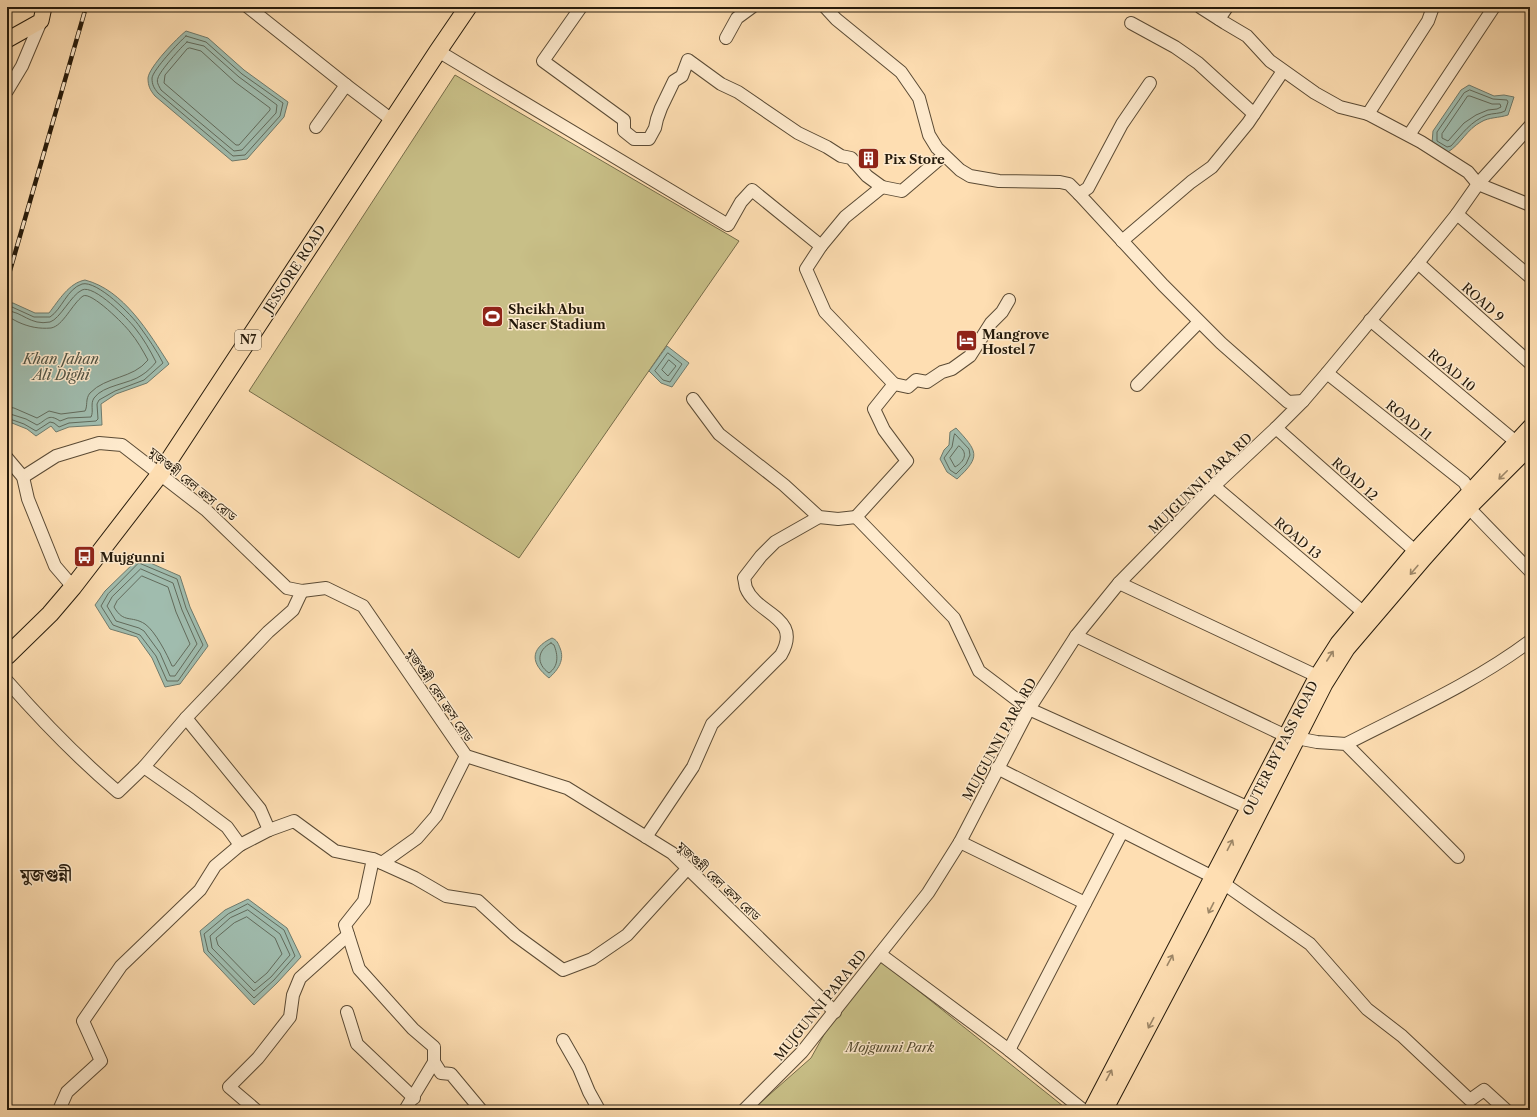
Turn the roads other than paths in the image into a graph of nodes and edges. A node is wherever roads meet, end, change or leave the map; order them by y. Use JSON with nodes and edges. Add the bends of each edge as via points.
{"nodes":[{"id":1,"x":248,"y":7,"type":"edge"},
{"id":2,"x":468,"y":7,"type":"edge"},
{"id":3,"x":581,"y":7,"type":"edge"},
{"id":4,"x":752,"y":7,"type":"edge"},
{"id":5,"x":825,"y":7,"type":"edge"},
{"id":6,"x":1200,"y":7,"type":"edge"},
{"id":7,"x":1227,"y":7,"type":"edge"},
{"id":8,"x":1433,"y":7,"type":"edge"},
{"id":9,"x":1494,"y":7,"type":"edge"},
{"id":10,"x":42,"y":14,"type":"edge"},
{"id":11,"x":1219,"y":19,"type":"junction"},
{"id":12,"x":1131,"y":23,"type":"dead end"},
{"id":13,"x":726,"y":38,"type":"dead end"},
{"id":14,"x":7,"y":40,"type":"edge"},
{"id":15,"x":438,"y":51,"type":"junction"},
{"id":16,"x":1283,"y":71,"type":"junction"},
{"id":17,"x":1150,"y":83,"type":"dead end"},
{"id":18,"x":346,"y":84,"type":"junction"},
{"id":19,"x":7,"y":91,"type":"edge"},
{"id":20,"x":1254,"y":114,"type":"junction"},
{"id":21,"x":1368,"y":114,"type":"junction"},
{"id":22,"x":392,"y":120,"type":"junction"},
{"id":23,"x":1530,"y":126,"type":"edge"},
{"id":24,"x":316,"y":127,"type":"dead end"},
{"id":25,"x":1409,"y":136,"type":"junction"},
{"id":26,"x":943,"y":156,"type":"junction"},
{"id":27,"x":1478,"y":184,"type":"junction"},
{"id":28,"x":882,"y":187,"type":"junction"},
{"id":29,"x":1079,"y":194,"type":"junction"},
{"id":30,"x":1530,"y":204,"type":"edge"},
{"id":31,"x":1457,"y":214,"type":"junction"},
{"id":32,"x":1122,"y":241,"type":"junction"},
{"id":33,"x":821,"y":246,"type":"junction"},
{"id":34,"x":1418,"y":262,"type":"junction"},
{"id":35,"x":1530,"y":276,"type":"edge"},
{"id":36,"x":1009,"y":300,"type":"dead end"},
{"id":37,"x":1370,"y":320,"type":"junction"},
{"id":38,"x":1199,"y":322,"type":"junction"},
{"id":39,"x":1530,"y":363,"type":"edge"},
{"id":40,"x":1327,"y":373,"type":"junction"},
{"id":41,"x":894,"y":384,"type":"junction"},
{"id":42,"x":1137,"y":385,"type":"dead end"},
{"id":43,"x":692,"y":399,"type":"dead end"},
{"id":44,"x":1303,"y":401,"type":"junction"},
{"id":45,"x":1530,"y":427,"type":"edge"},
{"id":46,"x":1276,"y":428,"type":"junction"},
{"id":47,"x":1523,"y":445,"type":"edge"},
{"id":48,"x":7,"y":458,"type":"edge"},
{"id":49,"x":160,"y":474,"type":"junction"},
{"id":50,"x":24,"y":477,"type":"junction"},
{"id":51,"x":1214,"y":486,"type":"junction"},
{"id":52,"x":1470,"y":492,"type":"junction"},
{"id":53,"x":1469,"y":508,"type":"junction"},
{"id":54,"x":819,"y":517,"type":"junction"},
{"id":55,"x":856,"y":517,"type":"junction"},
{"id":56,"x":1415,"y":551,"type":"junction"},
{"id":57,"x":1530,"y":571,"type":"edge"},
{"id":58,"x":1119,"y":583,"type":"junction"},
{"id":59,"x":73,"y":588,"type":"junction"},
{"id":60,"x":302,"y":591,"type":"junction"},
{"id":61,"x":1363,"y":612,"type":"junction"},
{"id":62,"x":1076,"y":636,"type":"junction"},
{"id":63,"x":1530,"y":641,"type":"edge"},
{"id":64,"x":7,"y":656,"type":"edge"},
{"id":65,"x":1317,"y":676,"type":"junction"},
{"id":66,"x":7,"y":681,"type":"edge"},
{"id":67,"x":1029,"y":709,"type":"junction"},
{"id":68,"x":186,"y":718,"type":"junction"},
{"id":69,"x":1291,"y":737,"type":"junction"},
{"id":70,"x":1346,"y":744,"type":"junction"},
{"id":71,"x":466,"y":756,"type":"junction"},
{"id":72,"x":144,"y":767,"type":"junction"},
{"id":73,"x":998,"y":768,"type":"junction"},
{"id":74,"x":1249,"y":808,"type":"junction"},
{"id":75,"x":269,"y":830,"type":"junction"},
{"id":76,"x":1122,"y":832,"type":"junction"},
{"id":77,"x":646,"y":837,"type":"junction"},
{"id":78,"x":960,"y":842,"type":"junction"},
{"id":79,"x":240,"y":845,"type":"junction"},
{"id":80,"x":1458,"y":857,"type":"dead end"},
{"id":81,"x":378,"y":861,"type":"junction"},
{"id":82,"x":687,"y":869,"type":"junction"},
{"id":83,"x":1218,"y":880,"type":"junction"},
{"id":84,"x":1085,"y":903,"type":"junction"},
{"id":85,"x":348,"y":935,"type":"junction"},
{"id":86,"x":880,"y":954,"type":"junction"},
{"id":87,"x":347,"y":1012,"type":"dead end"},
{"id":88,"x":835,"y":1012,"type":"junction"},
{"id":89,"x":563,"y":1040,"type":"dead end"},
{"id":90,"x":1009,"y":1050,"type":"junction"},
{"id":91,"x":434,"y":1062,"type":"junction"},
{"id":92,"x":414,"y":1098,"type":"junction"},
{"id":93,"x":59,"y":1110,"type":"edge"},
{"id":94,"x":256,"y":1110,"type":"edge"},
{"id":95,"x":405,"y":1110,"type":"edge"},
{"id":96,"x":481,"y":1110,"type":"edge"},
{"id":97,"x":599,"y":1110,"type":"edge"},
{"id":98,"x":744,"y":1110,"type":"edge"},
{"id":99,"x":1083,"y":1110,"type":"edge"},
{"id":100,"x":1091,"y":1110,"type":"edge"},
{"id":101,"x":1106,"y":1110,"type":"edge"},
{"id":102,"x":1506,"y":1110,"type":"edge"}],
"edges":[{"from":1,"to":18,"type":"street"},
{"from":2,"to":15,"type":"highway","name":"JESSORE ROAD","number":"N7"},
{"from":3,"to":28,"type":"street","via":[[543,61],[624,120],[624,132],[634,139],[649,139],[656,128],[661,108],[674,81],[682,76],[688,60],[798,133],[842,156],[851,158],[867,176]]},
{"from":4,"to":13,"type":"street","via":[[737,18]]},
{"from":5,"to":26,"type":"street","via":[[901,72],[909,82],[919,98],[929,135]]},
{"from":6,"to":11,"type":"street"},
{"from":7,"to":11,"type":"street"},
{"from":8,"to":21,"type":"street","via":[[1428,21]]},
{"from":9,"to":25,"type":"street"},
{"from":10,"to":14,"type":"main road"},
{"from":10,"to":19,"type":"street","via":[[22,66]]},
{"from":11,"to":16,"type":"street","via":[[1247,36]]},
{"from":12,"to":20,"type":"street","via":[[1198,63]]},
{"from":15,"to":22,"type":"highway","name":"JESSORE ROAD","number":"N7"},
{"from":15,"to":33,"type":"street","via":[[728,225],[741,202],[752,190]]},
{"from":16,"to":20,"type":"street"},
{"from":16,"to":21,"type":"street","via":[[1340,107]]},
{"from":17,"to":29,"type":"street","via":[[1122,124],[1088,188]]},
{"from":18,"to":22,"type":"street"},
{"from":18,"to":24,"type":"street"},
{"from":20,"to":32,"type":"street","via":[[1212,167]]},
{"from":21,"to":25,"type":"street"},
{"from":22,"to":49,"type":"highway","name":"JESSORE ROAD","number":"N7"},
{"from":23,"to":27,"type":"street","name":"MUJGUNNI PARA RD"},
{"from":25,"to":27,"type":"street","via":[[1468,172]]},
{"from":26,"to":28,"type":"street","via":[[902,191]]},
{"from":26,"to":29,"type":"street","via":[[970,176],[999,181],[1060,182],[1069,184]]},
{"from":27,"to":30,"type":"street"},
{"from":27,"to":31,"type":"street","name":"MUJGUNNI PARA RD"},
{"from":28,"to":33,"type":"street","via":[[845,217]]},
{"from":29,"to":32,"type":"street"},
{"from":31,"to":34,"type":"street","name":"MUJGUNNI PARA RD"},
{"from":31,"to":35,"type":"street"},
{"from":32,"to":38,"type":"street"},
{"from":33,"to":41,"type":"street","via":[[806,269],[825,312]]},
{"from":34,"to":37,"type":"street","name":"MUJGUNNI PARA RD"},
{"from":34,"to":39,"type":"street","name":"ROAD 9"},
{"from":36,"to":41,"type":"street","via":[[970,356],[927,382],[916,380],[908,387]]},
{"from":37,"to":40,"type":"street","name":"MUJGUNNI PARA RD"},
{"from":37,"to":47,"type":"street","name":"ROAD 10"},
{"from":38,"to":42,"type":"street"},
{"from":38,"to":44,"type":"street","via":[[1288,402]]},
{"from":40,"to":44,"type":"street","name":"MUJGUNNI PARA RD"},
{"from":40,"to":52,"type":"street","name":"ROAD 11","via":[[1464,482]]},
{"from":41,"to":55,"type":"street","via":[[874,409],[884,430],[907,461]]},
{"from":43,"to":54,"type":"street","via":[[719,434]]},
{"from":44,"to":46,"type":"street","name":"MUJGUNNI PARA RD"},
{"from":45,"to":47,"type":"main road","name":"OUTER BY PASS ROAD"},
{"from":46,"to":51,"type":"street","name":"MUJGUNNI PARA RD"},
{"from":46,"to":56,"type":"street","name":"ROAD 12"},
{"from":47,"to":52,"type":"main road","name":"OUTER BY PASS ROAD"},
{"from":47,"to":53,"type":"main road","name":"OUTER BY PASS ROAD","one_way":true},
{"from":48,"to":50,"type":"street"},
{"from":49,"to":50,"type":"street","name":"মুজগুন্নী রেল ক্রস রোড","via":[[122,445],[99,443],[56,456]]},
{"from":49,"to":59,"type":"highway","name":"JESSORE ROAD","number":"N7"},
{"from":49,"to":60,"type":"street","name":"মুজগুন্নী রেল ক্রস রোড","via":[[206,510],[287,588]]},
{"from":50,"to":59,"type":"street","via":[[28,499],[55,566]]},
{"from":51,"to":58,"type":"street","name":"MUJGUNNI PARA RD"},
{"from":51,"to":61,"type":"street","name":"ROAD 13"},
{"from":52,"to":56,"type":"main road","name":"OUTER BY PASS ROAD"},
{"from":53,"to":57,"type":"street"},
{"from":53,"to":69,"type":"main road","name":"OUTER BY PASS ROAD","one_way":true,"via":[[1347,649]]},
{"from":54,"to":55,"type":"street","via":[[838,520]]},
{"from":54,"to":77,"type":"street","via":[[775,542],[744,578],[746,588],[754,599],[783,624],[788,635],[787,645],[781,655],[712,724],[693,767]]},
{"from":55,"to":67,"type":"street","via":[[954,618],[980,670]]},
{"from":56,"to":61,"type":"main road","name":"OUTER BY PASS ROAD"},
{"from":58,"to":62,"type":"street","name":"MUJGUNNI PARA RD"},
{"from":58,"to":65,"type":"street"},
{"from":59,"to":64,"type":"highway","name":"JESSORE ROAD","number":"N7"},
{"from":60,"to":68,"type":"street","via":[[292,610]]},
{"from":60,"to":71,"type":"street","name":"মুজগুন্নী রেল ক্রস রোড","via":[[326,588],[362,606]]},
{"from":65,"to":61,"type":"main road","name":"OUTER BY PASS ROAD","one_way":true,"via":[[1338,643]]},
{"from":62,"to":67,"type":"street","name":"MUJGUNNI PARA RD"},
{"from":62,"to":69,"type":"street"},
{"from":63,"to":70,"type":"street","via":[[1469,681]]},
{"from":65,"to":69,"type":"main road","name":"OUTER BY PASS ROAD"},
{"from":66,"to":72,"type":"street","via":[[83,762],[118,792]]},
{"from":67,"to":73,"type":"street","name":"MUJGUNNI PARA RD"},
{"from":67,"to":74,"type":"street"},
{"from":68,"to":72,"type":"street"},
{"from":68,"to":75,"type":"street","via":[[260,809]]},
{"from":69,"to":70,"type":"street"},
{"from":69,"to":74,"type":"main road","name":"OUTER BY PASS ROAD"},
{"from":69,"to":83,"type":"main road","name":"OUTER BY PASS ROAD"},
{"from":70,"to":80,"type":"street"},
{"from":71,"to":77,"type":"street","name":"মুজগুন্নী রেল ক্রস রোড","via":[[567,788]]},
{"from":71,"to":81,"type":"street","via":[[436,816],[417,838]]},
{"from":72,"to":79,"type":"street","via":[[227,827]]},
{"from":73,"to":76,"type":"street"},
{"from":73,"to":78,"type":"street","name":"MUJGUNNI PARA RD"},
{"from":83,"to":74,"type":"main road","name":"OUTER BY PASS ROAD","one_way":true},
{"from":75,"to":79,"type":"street"},
{"from":75,"to":81,"type":"street","via":[[294,822],[335,851]]},
{"from":76,"to":83,"type":"street"},
{"from":76,"to":84,"type":"street"},
{"from":77,"to":82,"type":"street","name":"মুজগুন্নী রেল ক্রস রোড","via":[[672,853]]},
{"from":78,"to":84,"type":"street"},
{"from":78,"to":86,"type":"street","name":"MUJGUNNI PARA RD","via":[[928,893]]},
{"from":79,"to":93,"type":"street","via":[[215,866],[200,890],[121,966],[83,1021],[101,1060],[67,1092]]},
{"from":81,"to":82,"type":"street","via":[[446,896],[478,901],[515,935],[563,970],[592,959],[626,934]]},
{"from":81,"to":85,"type":"street","via":[[364,901],[344,925]]},
{"from":82,"to":88,"type":"street","name":"মুজগুন্নী রেল ক্রস রোড"},
{"from":100,"to":83,"type":"main road","name":"OUTER BY PASS ROAD","one_way":true},
{"from":83,"to":101,"type":"main road","name":"OUTER BY PASS ROAD","one_way":true},
{"from":83,"to":102,"type":"street","via":[[1310,944],[1367,1009],[1402,1036],[1470,1100],[1484,1090]]},
{"from":84,"to":90,"type":"street"},
{"from":85,"to":91,"type":"street","via":[[359,969],[413,1029],[434,1047]]},
{"from":85,"to":94,"type":"street","via":[[300,978],[293,995],[290,1017],[258,1058],[229,1087]]},
{"from":86,"to":88,"type":"street","name":"MUJGUNNI PARA RD"},
{"from":86,"to":90,"type":"street"},
{"from":87,"to":92,"type":"street","via":[[357,1044]]},
{"from":88,"to":98,"type":"street","name":"MUJGUNNI PARA RD","via":[[802,1052]]},
{"from":89,"to":97,"type":"street"},
{"from":90,"to":99,"type":"street"},
{"from":91,"to":92,"type":"street"},
{"from":91,"to":96,"type":"street","via":[[441,1073],[451,1074]]},
{"from":92,"to":95,"type":"street"}]}
